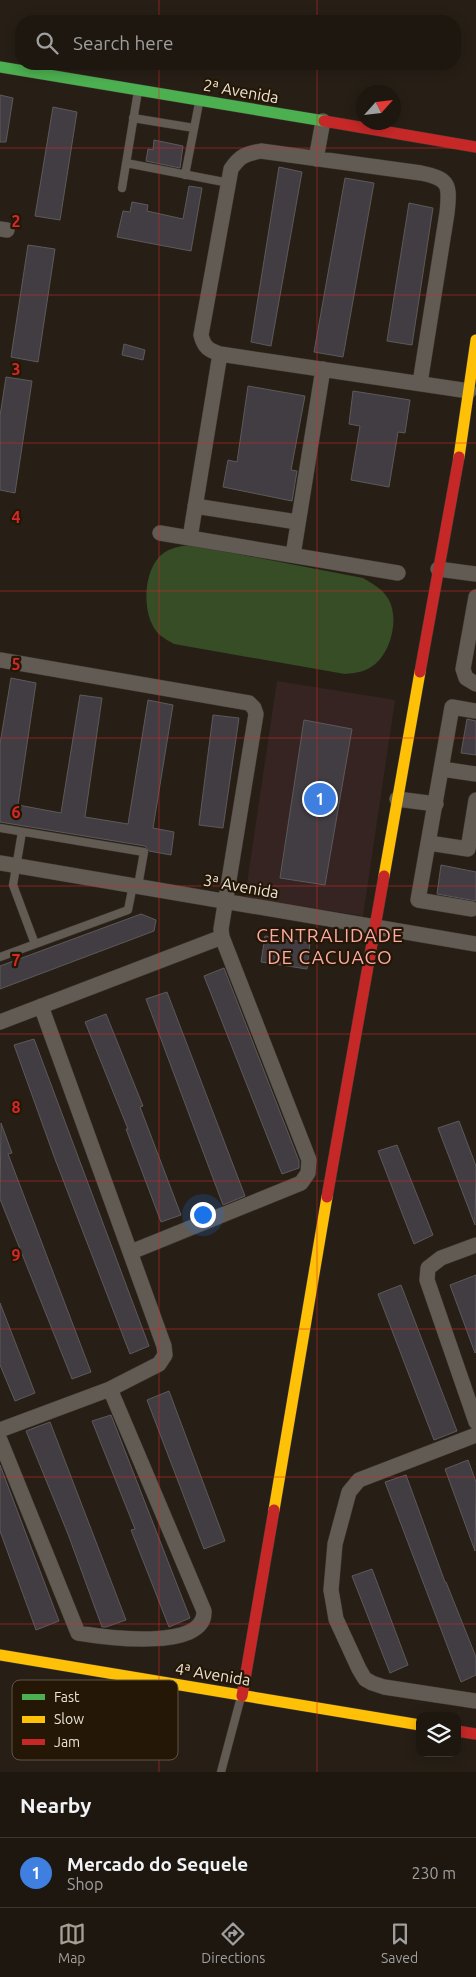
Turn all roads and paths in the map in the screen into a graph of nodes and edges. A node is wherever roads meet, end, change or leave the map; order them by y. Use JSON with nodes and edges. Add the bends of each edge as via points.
{"nodes":[{"id":1,"x":0,"y":67,"type":"edge"},
{"id":2,"x":15,"y":70,"type":"edge"},
{"id":3,"x":18,"y":70,"type":"edge"},
{"id":4,"x":138,"y":90,"type":"junction"},
{"id":5,"x":200,"y":100,"type":"junction"},
{"id":6,"x":133,"y":118,"type":"junction"},
{"id":7,"x":322,"y":121,"type":"junction"},
{"id":8,"x":194,"y":128,"type":"junction"},
{"id":9,"x":476,"y":147,"type":"edge"},
{"id":10,"x":316,"y":159,"type":"junction"},
{"id":11,"x":126,"y":163,"type":"junction"},
{"id":12,"x":185,"y":175,"type":"junction"},
{"id":13,"x":229,"y":183,"type":"junction"},
{"id":14,"x":122,"y":188,"type":"dead end"},
{"id":15,"x":476,"y":340,"type":"edge"},
{"id":16,"x":220,"y":354,"type":"junction"},
{"id":17,"x":323,"y":369,"type":"junction"},
{"id":18,"x":420,"y":384,"type":"junction"},
{"id":19,"x":469,"y":391,"type":"junction"},
{"id":20,"x":195,"y":506,"type":"junction"},
{"id":21,"x":297,"y":522,"type":"junction"},
{"id":22,"x":160,"y":533,"type":"dead end"},
{"id":23,"x":190,"y":538,"type":"junction"},
{"id":24,"x":292,"y":555,"type":"junction"},
{"id":25,"x":438,"y":569,"type":"junction"},
{"id":26,"x":398,"y":573,"type":"dead end"},
{"id":27,"x":476,"y":574,"type":"edge"},
{"id":28,"x":476,"y":597,"type":"edge"},
{"id":29,"x":0,"y":660,"type":"edge"},
{"id":30,"x":476,"y":684,"type":"edge"},
{"id":31,"x":476,"y":711,"type":"edge"},
{"id":32,"x":442,"y":769,"type":"junction"},
{"id":33,"x":476,"y":774,"type":"edge"},
{"id":34,"x":397,"y":799,"type":"junction"},
{"id":35,"x":476,"y":800,"type":"edge"},
{"id":36,"x":436,"y":804,"type":"junction"},
{"id":37,"x":0,"y":828,"type":"edge"},
{"id":38,"x":22,"y":832,"type":"junction"},
{"id":39,"x":429,"y":842,"type":"junction"},
{"id":40,"x":0,"y":863,"type":"edge"},
{"id":41,"x":17,"y":866,"type":"junction"},
{"id":42,"x":136,"y":886,"type":"junction"},
{"id":43,"x":225,"y":900,"type":"junction"},
{"id":44,"x":472,"y":909,"type":"dead end"},
{"id":45,"x":374,"y":927,"type":"junction"},
{"id":46,"x":222,"y":937,"type":"junction"},
{"id":47,"x":35,"y":944,"type":"junction"},
{"id":48,"x":476,"y":944,"type":"edge"},
{"id":49,"x":0,"y":957,"type":"edge"},
{"id":50,"x":41,"y":1006,"type":"junction"},
{"id":51,"x":0,"y":1022,"type":"edge"},
{"id":52,"x":476,"y":1245,"type":"edge"},
{"id":53,"x":131,"y":1252,"type":"junction"},
{"id":54,"x":110,"y":1389,"type":"junction"},
{"id":55,"x":476,"y":1422,"type":"edge"},
{"id":56,"x":0,"y":1430,"type":"edge"},
{"id":57,"x":476,"y":1435,"type":"edge"},
{"id":58,"x":0,"y":1440,"type":"edge"},
{"id":59,"x":0,"y":1656,"type":"edge"},
{"id":60,"x":145,"y":1680,"type":"edge"},
{"id":61,"x":178,"y":1685,"type":"edge"},
{"id":62,"x":242,"y":1696,"type":"junction"},
{"id":63,"x":476,"y":1701,"type":"edge"},
{"id":64,"x":416,"y":1724,"type":"edge"},
{"id":65,"x":461,"y":1732,"type":"edge"},
{"id":66,"x":476,"y":1734,"type":"edge"},
{"id":67,"x":222,"y":1772,"type":"edge"}],
"edges":[{"from":1,"to":2,"type":"street","name":"2ª Avenida"},
{"from":3,"to":4,"type":"street","name":"2ª Avenida"},
{"from":4,"to":5,"type":"street","name":"2ª Avenida"},
{"from":4,"to":6,"type":"lane"},
{"from":5,"to":7,"type":"street","name":"2ª Avenida"},
{"from":5,"to":8,"type":"lane"},
{"from":6,"to":8,"type":"lane"},
{"from":6,"to":11,"type":"lane"},
{"from":7,"to":9,"type":"street","name":"2ª Avenida"},
{"from":7,"to":10,"type":"street"},
{"from":8,"to":12,"type":"lane"},
{"from":10,"to":13,"type":"street","via":[[261,151],[249,153],[238,159]]},
{"from":10,"to":18,"type":"street","via":[[438,177],[450,190]]},
{"from":11,"to":12,"type":"lane"},
{"from":11,"to":14,"type":"lane"},
{"from":12,"to":13,"type":"lane"},
{"from":13,"to":16,"type":"street","via":[[201,335],[208,350]]},
{"from":15,"to":19,"type":"street"},
{"from":16,"to":17,"type":"street"},
{"from":16,"to":20,"type":"street"},
{"from":17,"to":18,"type":"street"},
{"from":17,"to":21,"type":"street"},
{"from":18,"to":19,"type":"street"},
{"from":19,"to":25,"type":"street"},
{"from":20,"to":21,"type":"street"},
{"from":20,"to":23,"type":"street"},
{"from":21,"to":24,"type":"street"},
{"from":22,"to":23,"type":"street"},
{"from":23,"to":24,"type":"street"},
{"from":24,"to":26,"type":"street"},
{"from":25,"to":27,"type":"street"},
{"from":25,"to":34,"type":"street"},
{"from":28,"to":30,"type":"street","via":[[462,669],[466,678]]},
{"from":29,"to":43,"type":"street","via":[[249,703],[254,708],[256,714]]},
{"from":31,"to":32,"type":"street","via":[[452,707]]},
{"from":32,"to":33,"type":"street"},
{"from":32,"to":36,"type":"street"},
{"from":34,"to":36,"type":"street"},
{"from":34,"to":45,"type":"street"},
{"from":35,"to":39,"type":"street","via":[[468,849]]},
{"from":36,"to":39,"type":"street"},
{"from":37,"to":38,"type":"lane"},
{"from":38,"to":41,"type":"lane"},
{"from":38,"to":42,"type":"lane","via":[[144,852]]},
{"from":39,"to":44,"type":"street","via":[[418,900]]},
{"from":40,"to":41,"type":"street","name":"3ª Avenida"},
{"from":41,"to":42,"type":"street","name":"3ª Avenida"},
{"from":41,"to":47,"type":"lane","via":[[13,885]]},
{"from":42,"to":43,"type":"street","name":"3ª Avenida"},
{"from":42,"to":47,"type":"lane","via":[[128,910]]},
{"from":43,"to":45,"type":"street","name":"3ª Avenida"},
{"from":43,"to":46,"type":"street"},
{"from":45,"to":48,"type":"street","name":"3ª Avenida"},
{"from":45,"to":62,"type":"street"},
{"from":46,"to":50,"type":"street"},
{"from":46,"to":53,"type":"street","via":[[309,1160],[308,1173],[301,1183]]},
{"from":47,"to":49,"type":"lane"},
{"from":50,"to":51,"type":"street"},
{"from":50,"to":53,"type":"street"},
{"from":52,"to":55,"type":"street","via":[[441,1258],[428,1268],[427,1280]]},
{"from":53,"to":54,"type":"street","via":[[165,1356],[159,1364]]},
{"from":54,"to":56,"type":"street"},
{"from":54,"to":58,"type":"street","via":[[204,1611],[200,1625],[185,1633],[144,1640],[78,1633]]},
{"from":57,"to":63,"type":"street","via":[[359,1480],[349,1492],[335,1544],[331,1590],[336,1619],[365,1679],[372,1684]]},
{"from":59,"to":60,"type":"street","name":"4ª Avenida"},
{"from":61,"to":62,"type":"street","name":"4ª Avenida"},
{"from":62,"to":64,"type":"street","name":"4ª Avenida"},
{"from":62,"to":67,"type":"lane"},
{"from":65,"to":66,"type":"street"}]}
